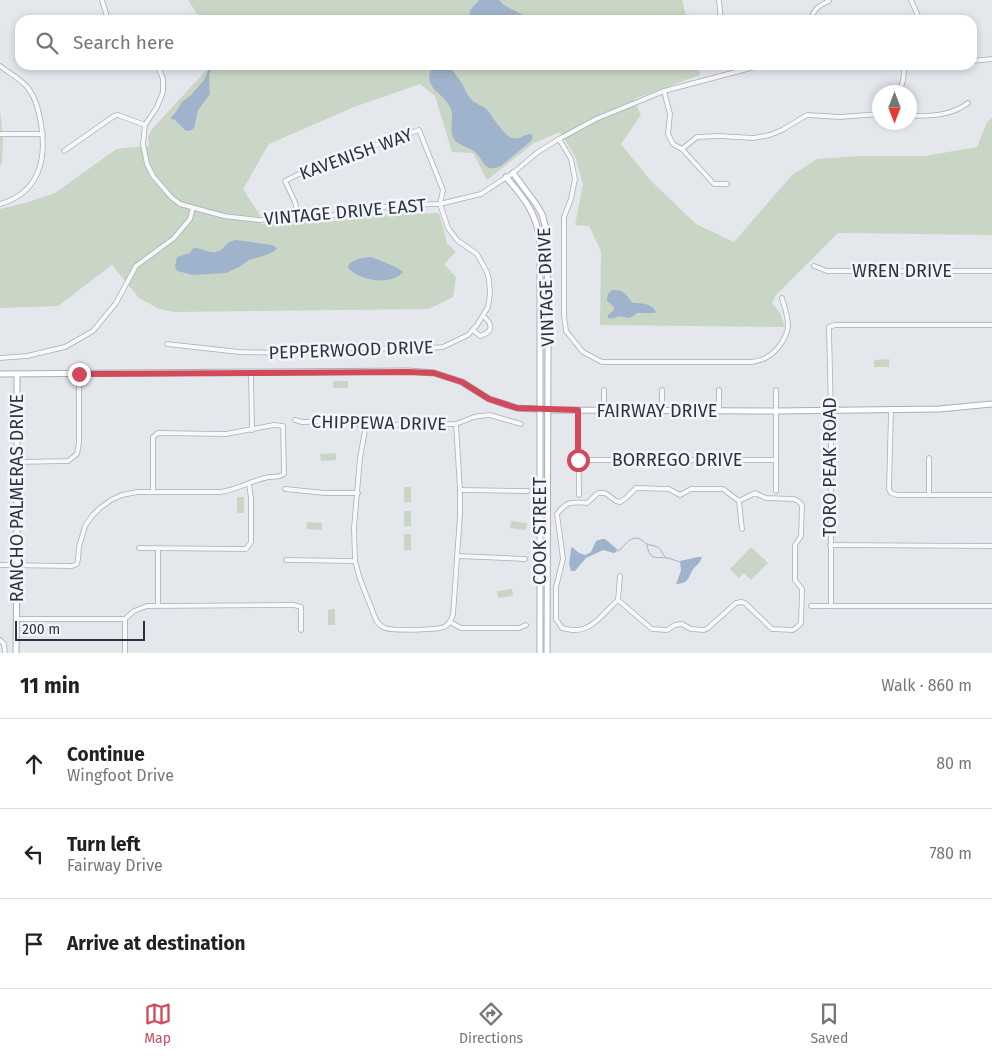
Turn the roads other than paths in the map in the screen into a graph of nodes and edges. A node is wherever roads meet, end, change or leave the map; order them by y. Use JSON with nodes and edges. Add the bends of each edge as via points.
{"nodes":[{"id":1,"x":102,"y":0,"type":"edge"},
{"id":2,"x":719,"y":0,"type":"edge"},
{"id":3,"x":911,"y":0,"type":"edge"},
{"id":4,"x":829,"y":1,"type":"dead end"},
{"id":5,"x":106,"y":15,"type":"edge"},
{"id":6,"x":720,"y":15,"type":"edge"},
{"id":7,"x":812,"y":15,"type":"edge"},
{"id":8,"x":918,"y":15,"type":"edge"},
{"id":9,"x":992,"y":59,"type":"edge"},
{"id":10,"x":977,"y":60,"type":"edge"},
{"id":11,"x":0,"y":66,"type":"edge"},
{"id":12,"x":159,"y":70,"type":"edge"},
{"id":13,"x":741,"y":70,"type":"edge"},
{"id":14,"x":904,"y":70,"type":"edge"},
{"id":15,"x":733,"y":72,"type":"joint"},
{"id":16,"x":902,"y":85,"type":"edge"},
{"id":17,"x":664,"y":91,"type":"junction"},
{"id":18,"x":968,"y":103,"type":"dead end"},
{"id":19,"x":872,"y":115,"type":"edge"},
{"id":20,"x":917,"y":116,"type":"edge"},
{"id":21,"x":145,"y":125,"type":"junction"},
{"id":22,"x":0,"y":134,"type":"edge"},
{"id":23,"x":43,"y":134,"type":"junction"},
{"id":24,"x":559,"y":139,"type":"junction"},
{"id":25,"x":682,"y":149,"type":"junction"},
{"id":26,"x":64,"y":151,"type":"dead end"},
{"id":27,"x":513,"y":173,"type":"junction"},
{"id":28,"x":506,"y":177,"type":"junction"},
{"id":29,"x":727,"y":184,"type":"dead end"},
{"id":30,"x":0,"y":204,"type":"edge"},
{"id":31,"x":440,"y":204,"type":"junction"},
{"id":32,"x":193,"y":208,"type":"junction"},
{"id":33,"x":299,"y":219,"type":"junction"},
{"id":34,"x":814,"y":266,"type":"dead end"},
{"id":35,"x":992,"y":271,"type":"edge"},
{"id":36,"x":782,"y":298,"type":"dead end"},
{"id":37,"x":483,"y":316,"type":"junction"},
{"id":38,"x":992,"y":325,"type":"edge"},
{"id":39,"x":473,"y":330,"type":"junction"},
{"id":40,"x":167,"y":344,"type":"dead end"},
{"id":41,"x":0,"y":358,"type":"edge"},
{"id":42,"x":251,"y":373,"type":"junction"},
{"id":43,"x":0,"y":374,"type":"edge"},
{"id":44,"x":17,"y":374,"type":"junction"},
{"id":45,"x":79,"y":374,"type":"junction"},
{"id":46,"x":604,"y":390,"type":"dead end"},
{"id":47,"x":662,"y":390,"type":"dead end"},
{"id":48,"x":719,"y":390,"type":"dead end"},
{"id":49,"x":776,"y":390,"type":"dead end"},
{"id":50,"x":992,"y":404,"type":"edge"},
{"id":51,"x":540,"y":410,"type":"junction"},
{"id":52,"x":548,"y":410,"type":"junction"},
{"id":53,"x":578,"y":410,"type":"junction"},
{"id":54,"x":662,"y":410,"type":"junction"},
{"id":55,"x":719,"y":410,"type":"junction"},
{"id":56,"x":831,"y":410,"type":"junction"},
{"id":57,"x":890,"y":410,"type":"junction"},
{"id":58,"x":604,"y":411,"type":"junction"},
{"id":59,"x":777,"y":411,"type":"junction"},
{"id":60,"x":295,"y":420,"type":"dead end"},
{"id":61,"x":456,"y":424,"type":"junction"},
{"id":62,"x":521,"y":424,"type":"dead end"},
{"id":63,"x":366,"y":425,"type":"junction"},
{"id":64,"x":252,"y":430,"type":"junction"},
{"id":65,"x":929,"y":458,"type":"dead end"},
{"id":66,"x":578,"y":460,"type":"junction"},
{"id":67,"x":776,"y":460,"type":"junction"},
{"id":68,"x":18,"y":462,"type":"junction"},
{"id":69,"x":249,"y":484,"type":"junction"},
{"id":70,"x":285,"y":490,"type":"dead end"},
{"id":71,"x":460,"y":490,"type":"junction"},
{"id":72,"x":528,"y":491,"type":"dead end"},
{"id":73,"x":776,"y":491,"type":"dead end"},
{"id":74,"x":153,"y":492,"type":"junction"},
{"id":75,"x":358,"y":493,"type":"junction"},
{"id":76,"x":579,"y":495,"type":"dead end"},
{"id":77,"x":929,"y":495,"type":"junction"},
{"id":78,"x":992,"y":495,"type":"edge"},
{"id":79,"x":738,"y":501,"type":"junction"},
{"id":80,"x":742,"y":529,"type":"dead end"},
{"id":81,"x":830,"y":545,"type":"junction"},
{"id":82,"x":992,"y":546,"type":"edge"},
{"id":83,"x":139,"y":548,"type":"dead end"},
{"id":84,"x":158,"y":549,"type":"junction"},
{"id":85,"x":457,"y":556,"type":"junction"},
{"id":86,"x":525,"y":559,"type":"dead end"},
{"id":87,"x":286,"y":560,"type":"dead end"},
{"id":88,"x":355,"y":561,"type":"junction"},
{"id":89,"x":0,"y":565,"type":"edge"},
{"id":90,"x":18,"y":565,"type":"junction"},
{"id":91,"x":620,"y":576,"type":"dead end"},
{"id":92,"x":618,"y":600,"type":"junction"},
{"id":93,"x":158,"y":605,"type":"junction"},
{"id":94,"x":811,"y":606,"type":"dead end"},
{"id":95,"x":831,"y":606,"type":"junction"},
{"id":96,"x":992,"y":606,"type":"edge"},
{"id":97,"x":16,"y":619,"type":"junction"},
{"id":98,"x":125,"y":619,"type":"junction"},
{"id":99,"x":450,"y":622,"type":"junction"},
{"id":100,"x":526,"y":625,"type":"dead end"},
{"id":101,"x":301,"y":630,"type":"dead end"},
{"id":102,"x":1,"y":641,"type":"edge"},
{"id":103,"x":5,"y":653,"type":"edge"},
{"id":104,"x":16,"y":653,"type":"edge"},
{"id":105,"x":126,"y":653,"type":"edge"},
{"id":106,"x":540,"y":653,"type":"edge"},
{"id":107,"x":547,"y":653,"type":"edge"}],
"edges":[{"from":1,"to":5,"type":"street"},
{"from":2,"to":6,"type":"street"},
{"from":3,"to":8,"type":"street"},
{"from":4,"to":7,"type":"street","via":[[814,10]]},
{"from":9,"to":10,"type":"street"},
{"from":11,"to":23,"type":"street","via":[[28,88],[37,104]]},
{"from":12,"to":21,"type":"street","via":[[163,92]]},
{"from":13,"to":15,"type":"street","name":"VINTAGE DRIVE EAST"},
{"from":14,"to":16,"type":"street"},
{"from":15,"to":17,"type":"street","name":"VINTAGE DRIVE EAST"},
{"from":17,"to":24,"type":"street","name":"VINTAGE DRIVE EAST","via":[[596,119]]},
{"from":17,"to":25,"type":"street","via":[[670,114],[668,134],[673,144]]},
{"from":18,"to":20,"type":"street","via":[[946,114]]},
{"from":19,"to":25,"type":"street","via":[[806,115],[770,135],[754,138],[697,136]]},
{"from":21,"to":26,"type":"street","via":[[114,116]]},
{"from":21,"to":32,"type":"street","name":"VINTAGE DRIVE EAST","via":[[143,144],[153,176],[180,204]]},
{"from":22,"to":23,"type":"street"},
{"from":23,"to":30,"type":"street","via":[[39,173],[23,194]]},
{"from":24,"to":27,"type":"street","name":"VINTAGE DRIVE EAST"},
{"from":24,"to":36,"type":"street","via":[[570,159],[575,179],[564,217],[564,315],[566,331],[583,352],[602,362],[752,362],[767,358],[784,338],[788,326]]},
{"from":25,"to":29,"type":"street","via":[[714,184]]},
{"from":27,"to":28,"type":"street","name":"VINTAGE DRIVE EAST"},
{"from":27,"to":52,"type":"street","name":"VINTAGE DRIVE","via":[[542,214],[547,233]]},
{"from":28,"to":31,"type":"street","name":"VINTAGE DRIVE EAST","via":[[481,194]]},
{"from":28,"to":51,"type":"street","name":"VINTAGE DRIVE","via":[[527,202],[539,228]]},
{"from":31,"to":33,"type":"street","name":"VINTAGE DRIVE EAST","via":[[371,208]]},
{"from":31,"to":33,"type":"street","name":"KAVENISH WAY","via":[[443,190],[419,130],[315,166],[285,181]]},
{"from":31,"to":37,"type":"street","name":"PEPPERWOOD DRIVE","via":[[448,228],[457,240],[477,254],[487,272],[490,294]]},
{"from":32,"to":33,"type":"street","name":"VINTAGE DRIVE EAST","via":[[259,220]]},
{"from":32,"to":41,"type":"street","via":[[190,219],[174,238],[136,266],[116,304],[93,331],[65,347],[27,356]]},
{"from":34,"to":35,"type":"street","name":"WREN DRIVE","via":[[827,271]]},
{"from":37,"to":39,"type":"street","name":"PEPPERWOOD DRIVE"},
{"from":37,"to":39,"type":"street","via":[[490,322],[490,331],[480,336]]},
{"from":38,"to":56,"type":"street","name":"TORO PEAK ROAD","via":[[829,327]]},
{"from":39,"to":40,"type":"street","name":"PEPPERWOOD DRIVE","via":[[443,346],[417,350],[344,348],[247,353]]},
{"from":42,"to":45,"type":"street","name":"FAIRWAY DRIVE"},
{"from":42,"to":51,"type":"street","name":"FAIRWAY DRIVE","via":[[434,373],[462,382],[489,399],[517,408]]},
{"from":42,"to":64,"type":"street"},
{"from":43,"to":44,"type":"street","name":"FAIRWAY DRIVE"},
{"from":44,"to":45,"type":"street","name":"FAIRWAY DRIVE"},
{"from":44,"to":68,"type":"street","name":"RANCHO PALMERAS DRIVE"},
{"from":45,"to":68,"type":"street","via":[[77,454],[68,461]]},
{"from":46,"to":58,"type":"street"},
{"from":47,"to":54,"type":"street"},
{"from":48,"to":55,"type":"street"},
{"from":49,"to":59,"type":"street"},
{"from":50,"to":57,"type":"street","name":"FAIRWAY DRIVE"},
{"from":51,"to":52,"type":"street","name":"FAIRWAY DRIVE"},
{"from":51,"to":106,"type":"street","name":"COOK STREET"},
{"from":52,"to":53,"type":"street","name":"FAIRWAY DRIVE"},
{"from":52,"to":107,"type":"street","name":"COOK STREET"},
{"from":53,"to":58,"type":"street","name":"FAIRWAY DRIVE"},
{"from":53,"to":66,"type":"street"},
{"from":54,"to":55,"type":"street","name":"FAIRWAY DRIVE"},
{"from":54,"to":58,"type":"street","name":"FAIRWAY DRIVE"},
{"from":55,"to":59,"type":"street","name":"FAIRWAY DRIVE"},
{"from":56,"to":57,"type":"street","name":"FAIRWAY DRIVE"},
{"from":56,"to":59,"type":"street","name":"FAIRWAY DRIVE"},
{"from":56,"to":81,"type":"street","name":"TORO PEAK ROAD"},
{"from":57,"to":77,"type":"street","via":[[891,493]]},
{"from":59,"to":67,"type":"street"},
{"from":60,"to":63,"type":"street","name":"CHIPPEWA DRIVE"},
{"from":61,"to":62,"type":"street","name":"CHIPPEWA DRIVE","via":[[490,415]]},
{"from":61,"to":63,"type":"street","name":"CHIPPEWA DRIVE"},
{"from":61,"to":71,"type":"street"},
{"from":63,"to":75,"type":"street"},
{"from":64,"to":69,"type":"street","via":[[274,424],[283,426],[284,474],[280,478],[270,477]]},
{"from":64,"to":74,"type":"street","via":[[226,434],[158,433],[153,436]]},
{"from":65,"to":77,"type":"street"},
{"from":66,"to":67,"type":"street","name":"BORREGO DRIVE"},
{"from":66,"to":76,"type":"street"},
{"from":67,"to":73,"type":"street"},
{"from":68,"to":90,"type":"street","name":"RANCHO PALMERAS DRIVE"},
{"from":69,"to":74,"type":"street","via":[[220,492]]},
{"from":69,"to":84,"type":"street","via":[[251,542],[246,549]]},
{"from":70,"to":75,"type":"street"},
{"from":71,"to":72,"type":"street"},
{"from":71,"to":85,"type":"street"},
{"from":74,"to":90,"type":"street","via":[[122,495],[100,508],[85,526],[77,564]]},
{"from":75,"to":88,"type":"street"},
{"from":77,"to":78,"type":"street"},
{"from":79,"to":80,"type":"street"},
{"from":79,"to":92,"type":"street","via":[[723,489],[691,489],[680,495],[669,489],[636,488],[620,502],[605,493],[598,493],[587,503],[564,505],[557,514],[563,559],[556,587],[556,619],[562,628],[585,629]]},
{"from":79,"to":92,"type":"street","via":[[755,493],[766,498],[794,498],[802,505],[802,536],[795,545],[795,580],[802,589],[798,627],[793,630],[772,629],[746,603],[741,602],[704,630],[691,630],[682,624],[667,630],[652,630]]},
{"from":81,"to":82,"type":"street"},
{"from":81,"to":95,"type":"street","name":"TORO PEAK ROAD"},
{"from":83,"to":84,"type":"street"},
{"from":84,"to":93,"type":"street"},
{"from":85,"to":86,"type":"street"},
{"from":85,"to":99,"type":"street"},
{"from":87,"to":88,"type":"street"},
{"from":88,"to":99,"type":"street","via":[[378,624],[389,629],[436,629]]},
{"from":89,"to":90,"type":"street"},
{"from":90,"to":97,"type":"street","name":"RANCHO PALMERAS DRIVE"},
{"from":91,"to":92,"type":"street"},
{"from":93,"to":98,"type":"street","via":[[134,611]]},
{"from":93,"to":101,"type":"street","via":[[294,605],[302,607]]},
{"from":94,"to":95,"type":"street"},
{"from":95,"to":96,"type":"street"},
{"from":97,"to":98,"type":"street"},
{"from":97,"to":104,"type":"street","name":"RANCHO PALMERAS DRIVE"},
{"from":98,"to":105,"type":"street"},
{"from":99,"to":100,"type":"street","via":[[461,628],[519,628]]},
{"from":102,"to":103,"type":"street"}]}
